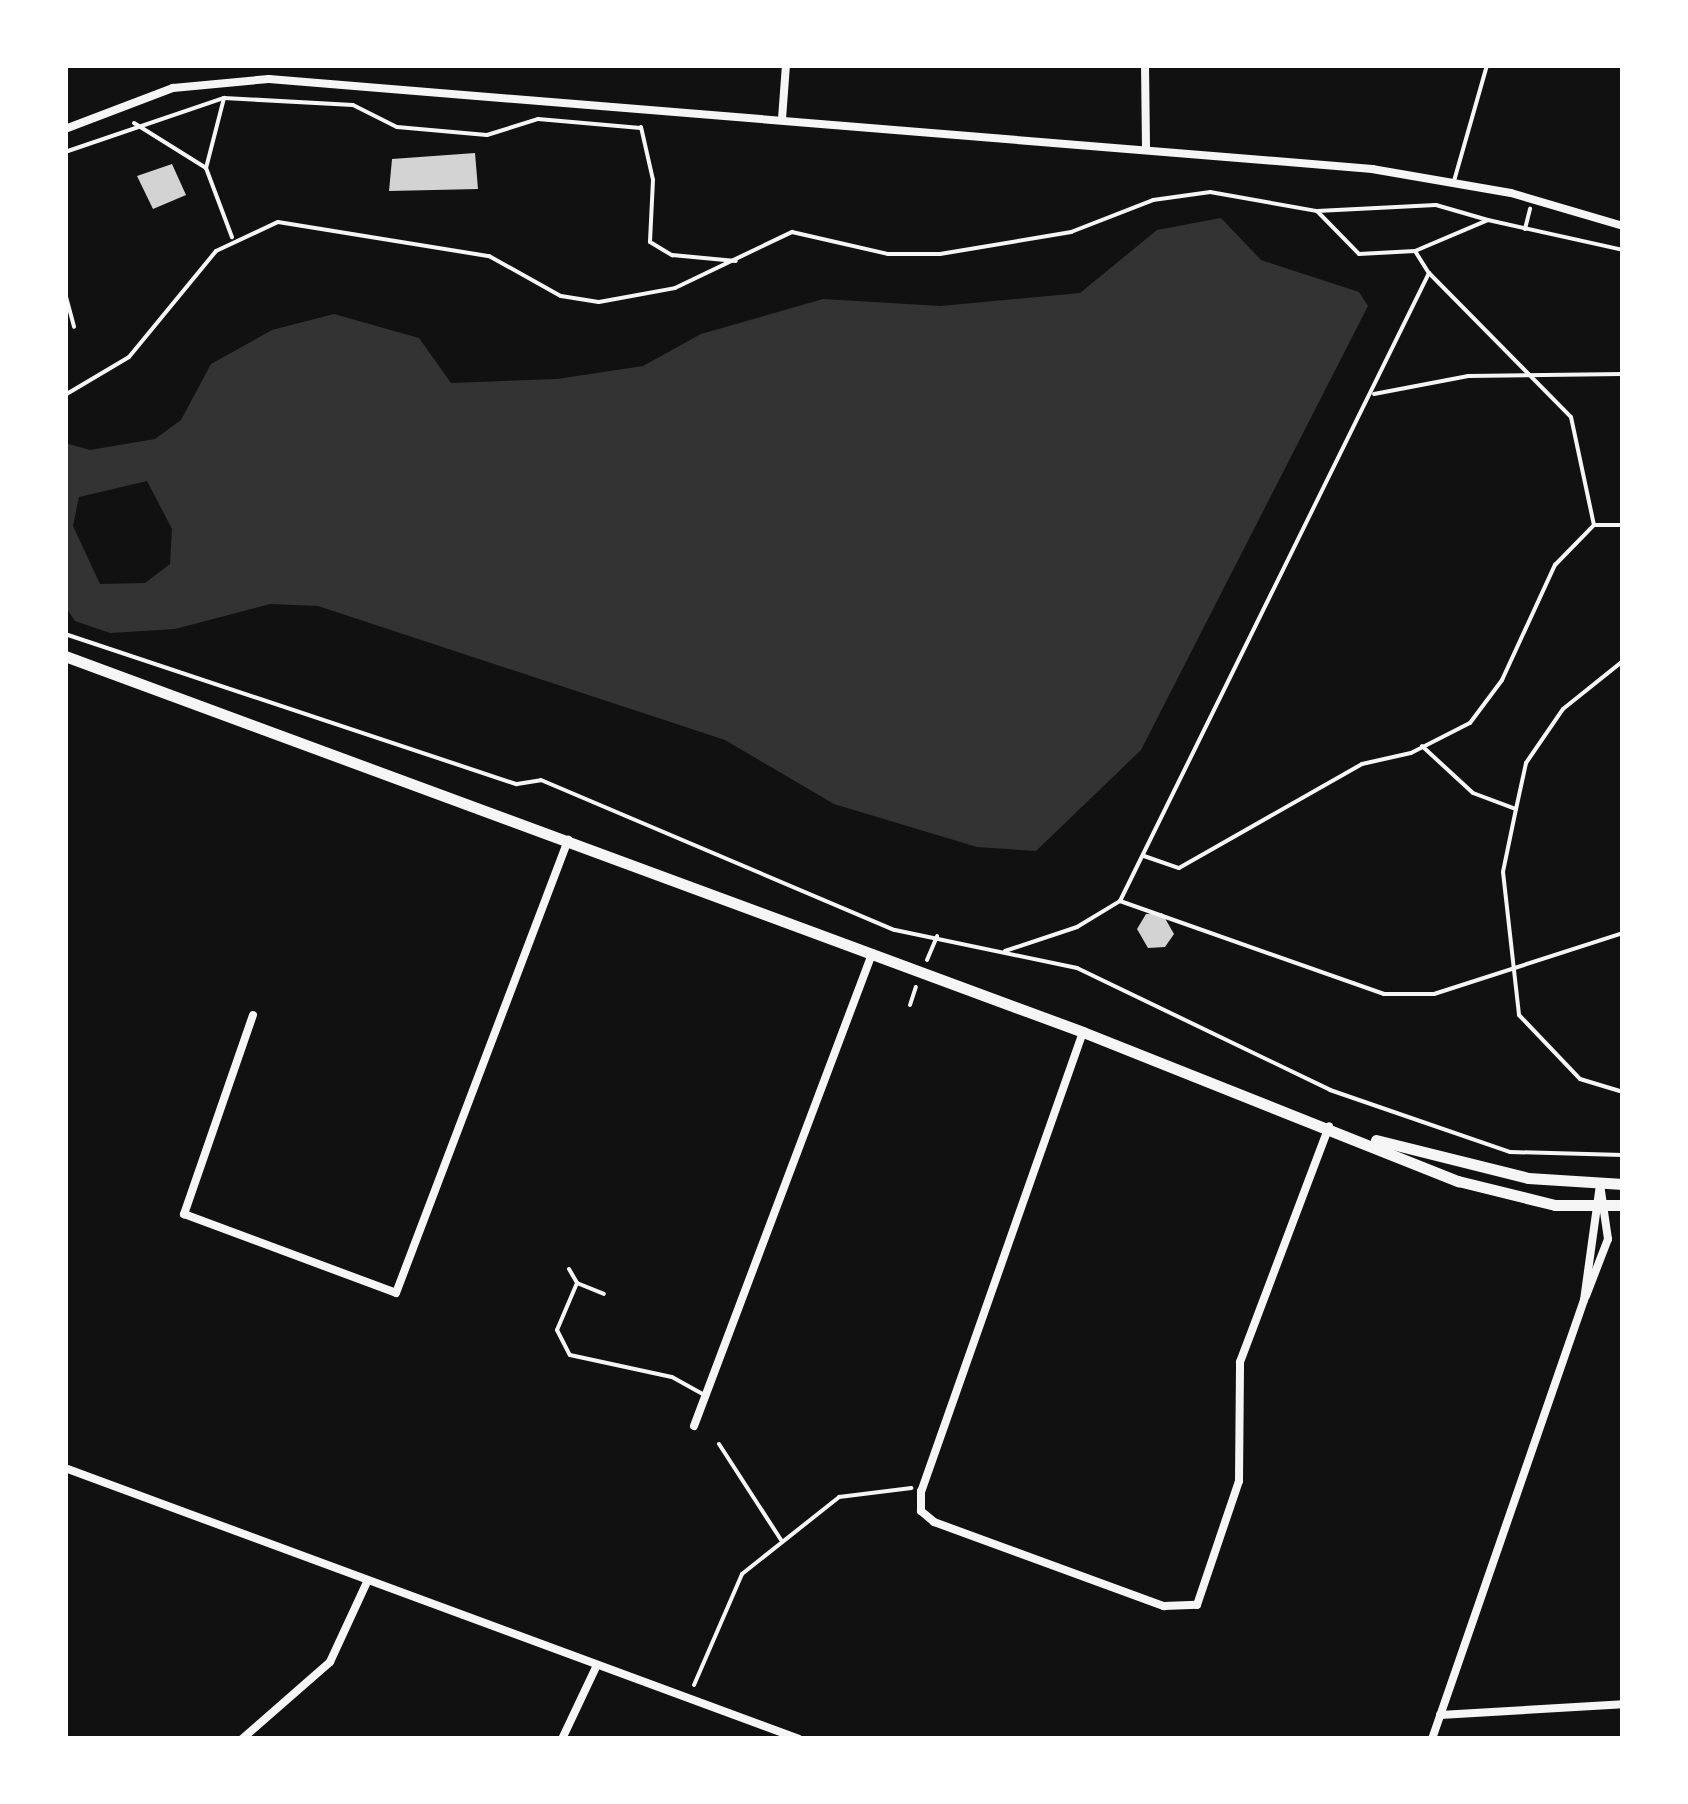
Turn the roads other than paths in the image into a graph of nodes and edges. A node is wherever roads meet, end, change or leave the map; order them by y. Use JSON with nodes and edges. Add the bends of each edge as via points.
{"nodes":[{"id":1,"x":233,"y":65,"type":"edge"},
{"id":2,"x":263,"y":65,"type":"edge"},
{"id":3,"x":786,"y":65,"type":"edge"},
{"id":4,"x":1145,"y":65,"type":"edge"},
{"id":5,"x":1486,"y":65,"type":"edge"},
{"id":6,"x":229,"y":79,"type":"junction"},
{"id":7,"x":261,"y":79,"type":"junction"},
{"id":8,"x":782,"y":118,"type":"junction"},
{"id":9,"x":65,"y":129,"type":"edge"},
{"id":10,"x":1146,"y":148,"type":"junction"},
{"id":11,"x":1454,"y":182,"type":"junction"},
{"id":12,"x":1623,"y":226,"type":"edge"},
{"id":13,"x":65,"y":293,"type":"edge"},
{"id":14,"x":74,"y":326,"type":"dead end"},
{"id":15,"x":65,"y":656,"type":"edge"},
{"id":16,"x":568,"y":840,"type":"junction"},
{"id":17,"x":872,"y":954,"type":"junction"},
{"id":18,"x":253,"y":1014,"type":"dead end"},
{"id":19,"x":1083,"y":1032,"type":"junction"},
{"id":20,"x":1329,"y":1126,"type":"junction"},
{"id":21,"x":1600,"y":1184,"type":"junction"},
{"id":22,"x":1623,"y":1184,"type":"edge"},
{"id":23,"x":1590,"y":1206,"type":"junction"},
{"id":24,"x":1608,"y":1206,"type":"junction"},
{"id":25,"x":1623,"y":1206,"type":"edge"},
{"id":26,"x":570,"y":1270,"type":"dead end"},
{"id":27,"x":576,"y":1283,"type":"junction"},
{"id":28,"x":604,"y":1294,"type":"dead end"},
{"id":29,"x":1584,"y":1300,"type":"junction"},
{"id":30,"x":705,"y":1396,"type":"junction"},
{"id":31,"x":694,"y":1426,"type":"dead end"},
{"id":32,"x":65,"y":1468,"type":"edge"},
{"id":33,"x":368,"y":1582,"type":"junction"},
{"id":34,"x":597,"y":1665,"type":"junction"},
{"id":35,"x":1623,"y":1704,"type":"edge"},
{"id":36,"x":1440,"y":1715,"type":"junction"},
{"id":37,"x":242,"y":1739,"type":"edge"},
{"id":38,"x":562,"y":1739,"type":"edge"},
{"id":39,"x":800,"y":1739,"type":"edge"},
{"id":40,"x":1432,"y":1739,"type":"edge"}],
"edges":[{"from":1,"to":6,"type":"street"},
{"from":2,"to":7,"type":"street"},
{"from":3,"to":8,"type":"street"},
{"from":4,"to":10,"type":"street"},
{"from":5,"to":11,"type":"lane"},
{"from":6,"to":7,"type":"street"},
{"from":6,"to":9,"type":"street","via":[[173,88]]},
{"from":7,"to":8,"type":"street"},
{"from":8,"to":10,"type":"street"},
{"from":10,"to":11,"type":"street"},
{"from":11,"to":12,"type":"street"},
{"from":13,"to":14,"type":"lane"},
{"from":15,"to":16,"type":"main road"},
{"from":16,"to":17,"type":"main road"},
{"from":16,"to":18,"type":"street","via":[[396,1294],[184,1214]]},
{"from":17,"to":19,"type":"main road"},
{"from":17,"to":30,"type":"street"},
{"from":19,"to":20,"type":"main road"},
{"from":19,"to":20,"type":"street","via":[[921,1492],[922,1512],[934,1522],[1192,1610],[1239,1480],[1240,1362]]},
{"from":20,"to":21,"type":"main road","via":[[1497,1172]]},
{"from":20,"to":23,"type":"main road","via":[[1498,1194]]},
{"from":21,"to":22,"type":"main road"},
{"from":21,"to":23,"type":"street"},
{"from":21,"to":24,"type":"street"},
{"from":23,"to":24,"type":"main road"},
{"from":23,"to":29,"type":"street"},
{"from":24,"to":25,"type":"main road"},
{"from":24,"to":29,"type":"street","via":[[1605,1260]]},
{"from":26,"to":27,"type":"lane"},
{"from":27,"to":28,"type":"lane"},
{"from":27,"to":30,"type":"lane","via":[[558,1330],[570,1356],[672,1377]]},
{"from":29,"to":36,"type":"street"},
{"from":30,"to":31,"type":"street"},
{"from":32,"to":33,"type":"street"},
{"from":33,"to":34,"type":"street"},
{"from":33,"to":37,"type":"street","via":[[330,1662]]},
{"from":34,"to":38,"type":"street"},
{"from":34,"to":39,"type":"street"},
{"from":35,"to":36,"type":"street"},
{"from":36,"to":40,"type":"street"}]}
